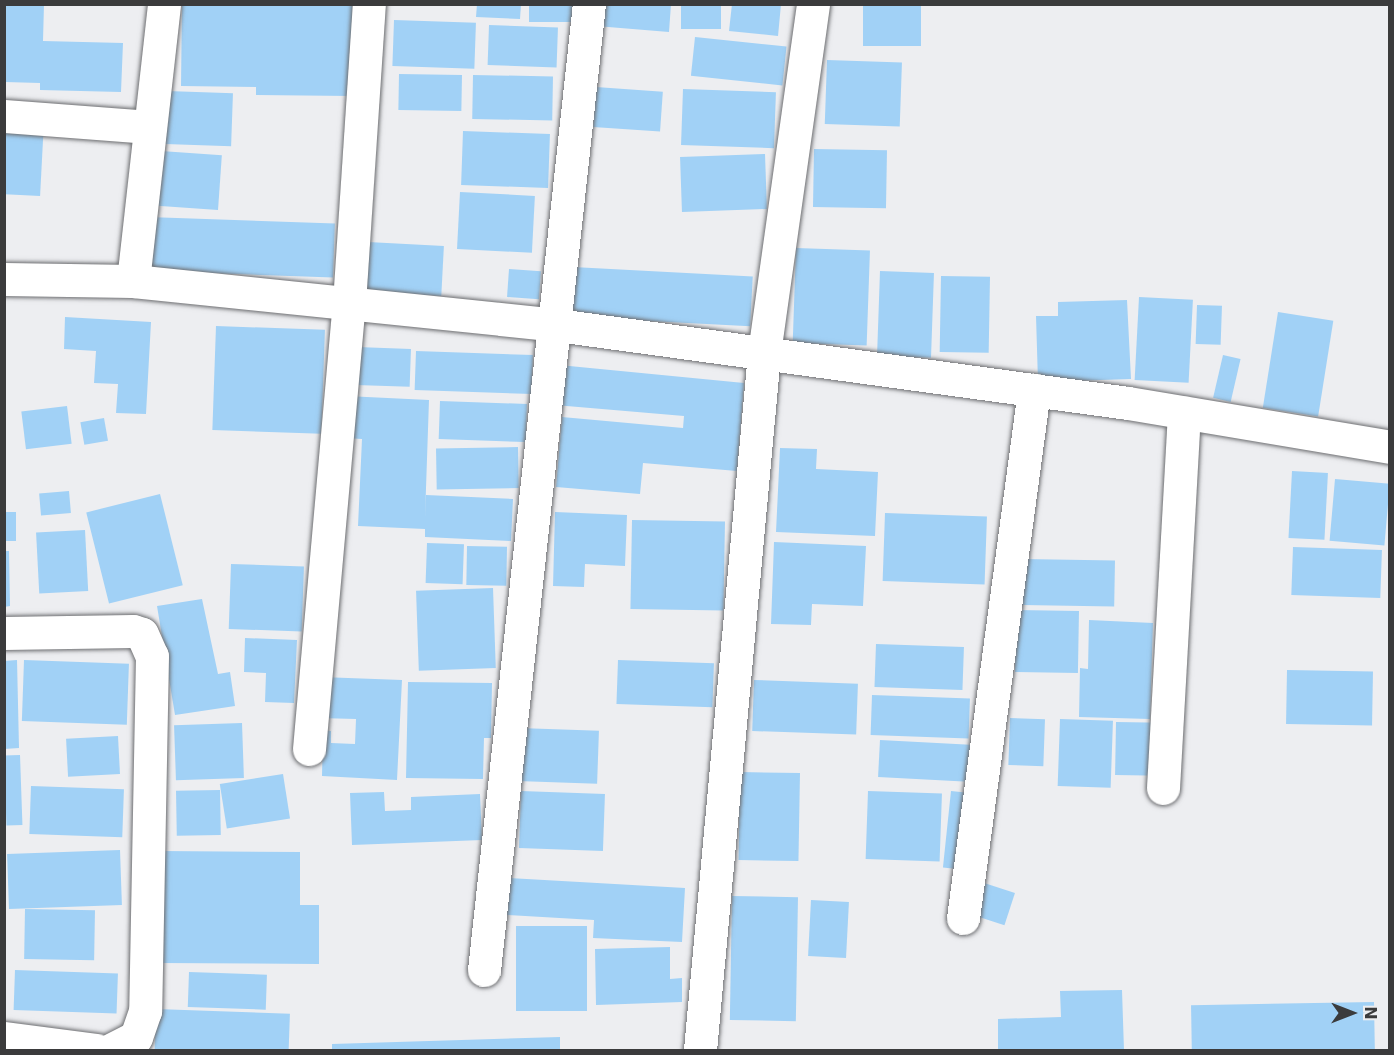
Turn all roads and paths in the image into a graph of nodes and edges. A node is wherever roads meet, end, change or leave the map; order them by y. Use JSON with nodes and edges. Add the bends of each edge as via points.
{"nodes":[{"id":1,"x":164,"y":4,"type":"edge"},
{"id":2,"x":369,"y":4,"type":"edge"},
{"id":3,"x":589,"y":4,"type":"edge"},
{"id":4,"x":813,"y":4,"type":"edge"},
{"id":5,"x":4,"y":116,"type":"edge"},
{"id":6,"x":150,"y":127,"type":"junction"},
{"id":7,"x":4,"y":279,"type":"edge"},
{"id":8,"x":133,"y":281,"type":"junction"},
{"id":9,"x":349,"y":303,"type":"junction"},
{"id":10,"x":557,"y":325,"type":"junction"},
{"id":11,"x":764,"y":353,"type":"junction"},
{"id":12,"x":1034,"y":390,"type":"junction"},
{"id":13,"x":1184,"y":413,"type":"junction"},
{"id":14,"x":1389,"y":447,"type":"edge"},
{"id":15,"x":4,"y":633,"type":"edge"},
{"id":16,"x":309,"y":749,"type":"dead end"},
{"id":17,"x":1163,"y":788,"type":"dead end"},
{"id":18,"x":963,"y":918,"type":"dead end"},
{"id":19,"x":484,"y":970,"type":"dead end"},
{"id":20,"x":4,"y":1038,"type":"edge"},
{"id":21,"x":96,"y":1050,"type":"edge"},
{"id":22,"x":111,"y":1050,"type":"edge"},
{"id":23,"x":700,"y":1050,"type":"edge"}],
"edges":[{"from":1,"to":6,"type":"street"},
{"from":2,"to":9,"type":"street"},
{"from":3,"to":10,"type":"street"},
{"from":4,"to":11,"type":"street"},
{"from":5,"to":6,"type":"street"},
{"from":6,"to":8,"type":"street"},
{"from":7,"to":8,"type":"street"},
{"from":8,"to":9,"type":"street"},
{"from":9,"to":10,"type":"street"},
{"from":9,"to":16,"type":"street"},
{"from":10,"to":11,"type":"street"},
{"from":10,"to":19,"type":"street"},
{"from":11,"to":12,"type":"street"},
{"from":11,"to":23,"type":"street"},
{"from":12,"to":13,"type":"street"},
{"from":12,"to":18,"type":"street"},
{"from":13,"to":14,"type":"street"},
{"from":13,"to":17,"type":"street"},
{"from":15,"to":22,"type":"street","via":[[133,631],[142,634],[152,656],[145,1011],[136,1037]]},
{"from":20,"to":21,"type":"street"}]}
